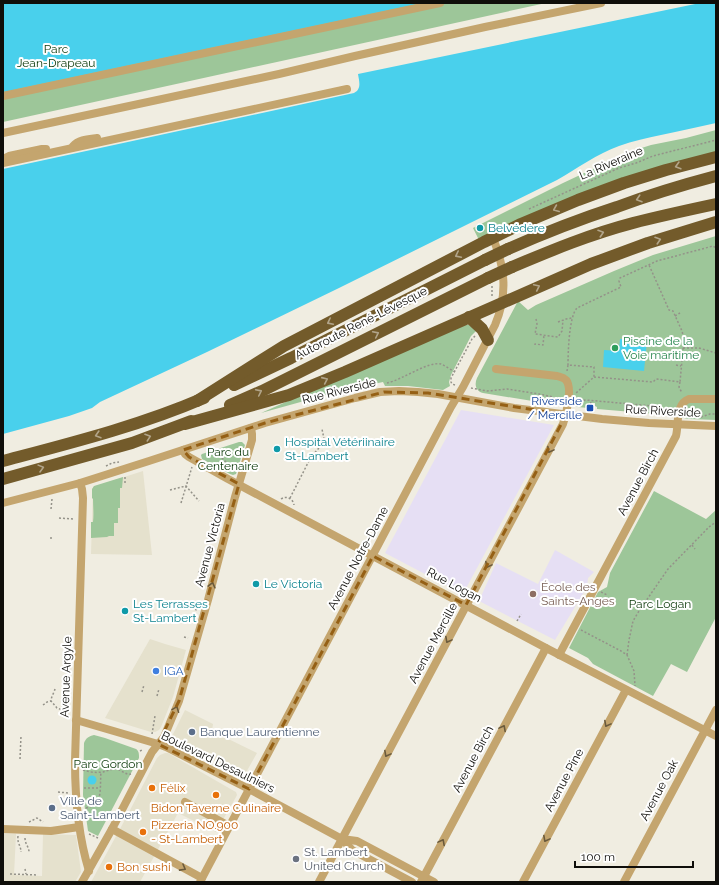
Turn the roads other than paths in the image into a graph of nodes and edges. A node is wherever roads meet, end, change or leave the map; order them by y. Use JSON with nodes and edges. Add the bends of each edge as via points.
{"nodes":[{"id":1,"x":440,"y":3,"type":"edge"},
{"id":2,"x":601,"y":3,"type":"edge"},
{"id":3,"x":347,"y":89,"type":"dead end"},
{"id":4,"x":3,"y":96,"type":"edge"},
{"id":5,"x":3,"y":133,"type":"edge"},
{"id":6,"x":716,"y":157,"type":"edge"},
{"id":7,"x":3,"y":162,"type":"edge"},
{"id":8,"x":716,"y":176,"type":"edge"},
{"id":9,"x":716,"y":204,"type":"edge"},
{"id":10,"x":716,"y":222,"type":"edge"},
{"id":11,"x":493,"y":238,"type":"junction"},
{"id":12,"x":502,"y":303,"type":"junction"},
{"id":13,"x":469,"y":317,"type":"junction"},
{"id":14,"x":488,"y":340,"type":"junction"},
{"id":15,"x":496,"y":368,"type":"dead end"},
{"id":16,"x":456,"y":398,"type":"junction"},
{"id":17,"x":716,"y":400,"type":"edge"},
{"id":18,"x":197,"y":401,"type":"junction"},
{"id":19,"x":566,"y":415,"type":"junction"},
{"id":20,"x":185,"y":424,"type":"junction"},
{"id":21,"x":678,"y":424,"type":"junction"},
{"id":22,"x":716,"y":426,"type":"edge"},
{"id":23,"x":251,"y":428,"type":"junction"},
{"id":24,"x":183,"y":450,"type":"junction"},
{"id":25,"x":3,"y":461,"type":"edge"},
{"id":26,"x":3,"y":479,"type":"edge"},
{"id":27,"x":80,"y":483,"type":"junction"},
{"id":28,"x":239,"y":484,"type":"junction"},
{"id":29,"x":3,"y":503,"type":"edge"},
{"id":30,"x":373,"y":556,"type":"junction"},
{"id":31,"x":466,"y":605,"type":"junction"},
{"id":32,"x":546,"y":648,"type":"junction"},
{"id":33,"x":559,"y":655,"type":"junction"},
{"id":34,"x":626,"y":690,"type":"junction"},
{"id":35,"x":716,"y":710,"type":"edge"},
{"id":36,"x":76,"y":720,"type":"junction"},
{"id":37,"x":705,"y":730,"type":"junction"},
{"id":38,"x":716,"y":736,"type":"edge"},
{"id":39,"x":158,"y":744,"type":"junction"},
{"id":40,"x":249,"y":789,"type":"junction"},
{"id":41,"x":185,"y":802,"type":"dead end"},
{"id":42,"x":229,"y":826,"type":"junction"},
{"id":43,"x":79,"y":827,"type":"junction"},
{"id":44,"x":3,"y":829,"type":"edge"},
{"id":45,"x":112,"y":829,"type":"junction"},
{"id":46,"x":342,"y":839,"type":"junction"},
{"id":47,"x":89,"y":871,"type":"junction"},
{"id":48,"x":422,"y":879,"type":"edge"},
{"id":49,"x":201,"y":880,"type":"edge"},
{"id":50,"x":82,"y":882,"type":"edge"},
{"id":51,"x":319,"y":882,"type":"edge"},
{"id":52,"x":412,"y":882,"type":"edge"},
{"id":53,"x":434,"y":882,"type":"edge"},
{"id":54,"x":523,"y":882,"type":"edge"},
{"id":55,"x":624,"y":882,"type":"edge"}],
"edges":[{"from":1,"to":4,"type":"street"},
{"from":2,"to":5,"type":"street"},
{"from":3,"to":7,"type":"street"},
{"from":6,"to":11,"type":"highway","one_way":true,"via":[[599,192],[538,216]]},
{"from":8,"to":18,"type":"highway","name":"Autoroute René-Lévesque","one_way":true,"bridge":true,"via":[[597,213],[508,249],[284,361]]},
{"from":20,"to":9,"type":"highway","name":"Autoroute René-Lévesque","one_way":true,"bridge":true,"via":[[256,394],[488,278],[567,244],[649,219]]},
{"from":12,"to":10,"type":"highway","one_way":true,"via":[[610,256]]},
{"from":11,"to":12,"type":"street","name":"Avenue Notre-Dame","via":[[503,273]]},
{"from":11,"to":18,"type":"highway","one_way":true,"via":[[284,346]]},
{"from":12,"to":13,"type":"highway"},
{"from":12,"to":14,"type":"street","name":"Avenue Notre-Dame"},
{"from":13,"to":14,"type":"highway","via":[[482,329]]},
{"from":20,"to":13,"type":"highway","one_way":true,"via":[[289,395]]},
{"from":14,"to":16,"type":"street","name":"Avenue Notre-Dame"},
{"from":15,"to":19,"type":"street","name":"Avenue Mercille","via":[[564,379],[569,390]]},
{"from":16,"to":19,"type":"street","name":"Rue Riverside"},
{"from":16,"to":23,"type":"street","name":"Rue Riverside","via":[[418,392],[380,392]]},
{"from":16,"to":30,"type":"street","name":"Avenue Notre-Dame"},
{"from":17,"to":21,"type":"street","name":"Avenue Birch","via":[[692,399],[684,402],[679,411]]},
{"from":18,"to":25,"type":"highway","name":"Autoroute René-Lévesque","one_way":true,"via":[[95,436]]},
{"from":19,"to":21,"type":"street","name":"Rue Riverside"},
{"from":19,"to":31,"type":"street","name":"Avenue Mercille","one_way":true,"via":[[562,428]]},
{"from":26,"to":20,"type":"highway","name":"Autoroute René-Lévesque","one_way":true,"via":[[107,450]]},
{"from":21,"to":22,"type":"street","name":"Rue Riverside"},
{"from":21,"to":33,"type":"street","name":"Avenue Birch","via":[[676,436]]},
{"from":23,"to":24,"type":"street","name":"Rue Riverside"},
{"from":23,"to":28,"type":"street","name":"Avenue Victoria","via":[[252,440]]},
{"from":24,"to":27,"type":"street","name":"Rue Riverside"},
{"from":24,"to":28,"type":"street","name":"Rue Logan","via":[[193,460]]},
{"from":27,"to":29,"type":"street","name":"Rue Riverside"},
{"from":27,"to":36,"type":"street","name":"Avenue Argyle","via":[[83,498]]},
{"from":28,"to":30,"type":"street","name":"Rue Logan"},
{"from":39,"to":28,"type":"street","name":"Avenue Victoria","one_way":true,"via":[[164,737],[179,701]]},
{"from":30,"to":31,"type":"street","name":"Rue Logan"},
{"from":30,"to":40,"type":"street","name":"Avenue Notre-Dame"},
{"from":31,"to":32,"type":"street","name":"Rue Logan"},
{"from":31,"to":46,"type":"street","name":"Avenue Mercille","one_way":true},
{"from":32,"to":33,"type":"street","name":"Rue Logan"},
{"from":48,"to":32,"type":"street","name":"Avenue Birch","one_way":true},
{"from":33,"to":34,"type":"street","name":"Rue Logan"},
{"from":34,"to":37,"type":"street","name":"Rue Logan"},
{"from":34,"to":54,"type":"street","name":"Avenue Pine","one_way":true},
{"from":35,"to":37,"type":"street","name":"Avenue Oak"},
{"from":36,"to":39,"type":"street","name":"Boulevard Desaulniers"},
{"from":36,"to":43,"type":"street","name":"Avenue Argyle","via":[[75,794]]},
{"from":37,"to":38,"type":"street","name":"Rue Logan"},
{"from":37,"to":55,"type":"street","name":"Avenue Oak"},
{"from":39,"to":40,"type":"street","name":"Boulevard Desaulniers"},
{"from":39,"to":45,"type":"street","name":"Avenue Victoria"},
{"from":40,"to":42,"type":"street","name":"Avenue Notre-Dame"},
{"from":40,"to":46,"type":"street","name":"Boulevard Desaulniers"},
{"from":41,"to":42,"type":"street"},
{"from":42,"to":49,"type":"street","name":"Avenue Notre-Dame"},
{"from":43,"to":44,"type":"street","via":[[50,831]]},
{"from":43,"to":47,"type":"street","name":"Avenue Argyle"},
{"from":45,"to":47,"type":"street","name":"Avenue Victoria"},
{"from":45,"to":49,"type":"street","one_way":true},
{"from":46,"to":48,"type":"street","name":"Boulevard Desaulniers","via":[[357,841]]},
{"from":46,"to":51,"type":"street","name":"Avenue Mercille"},
{"from":46,"to":52,"type":"street","name":"Boulevard Desaulniers","via":[[352,850]]},
{"from":47,"to":50,"type":"street","name":"Avenue Victoria"},
{"from":48,"to":53,"type":"street","name":"Boulevard Desaulniers"}]}
